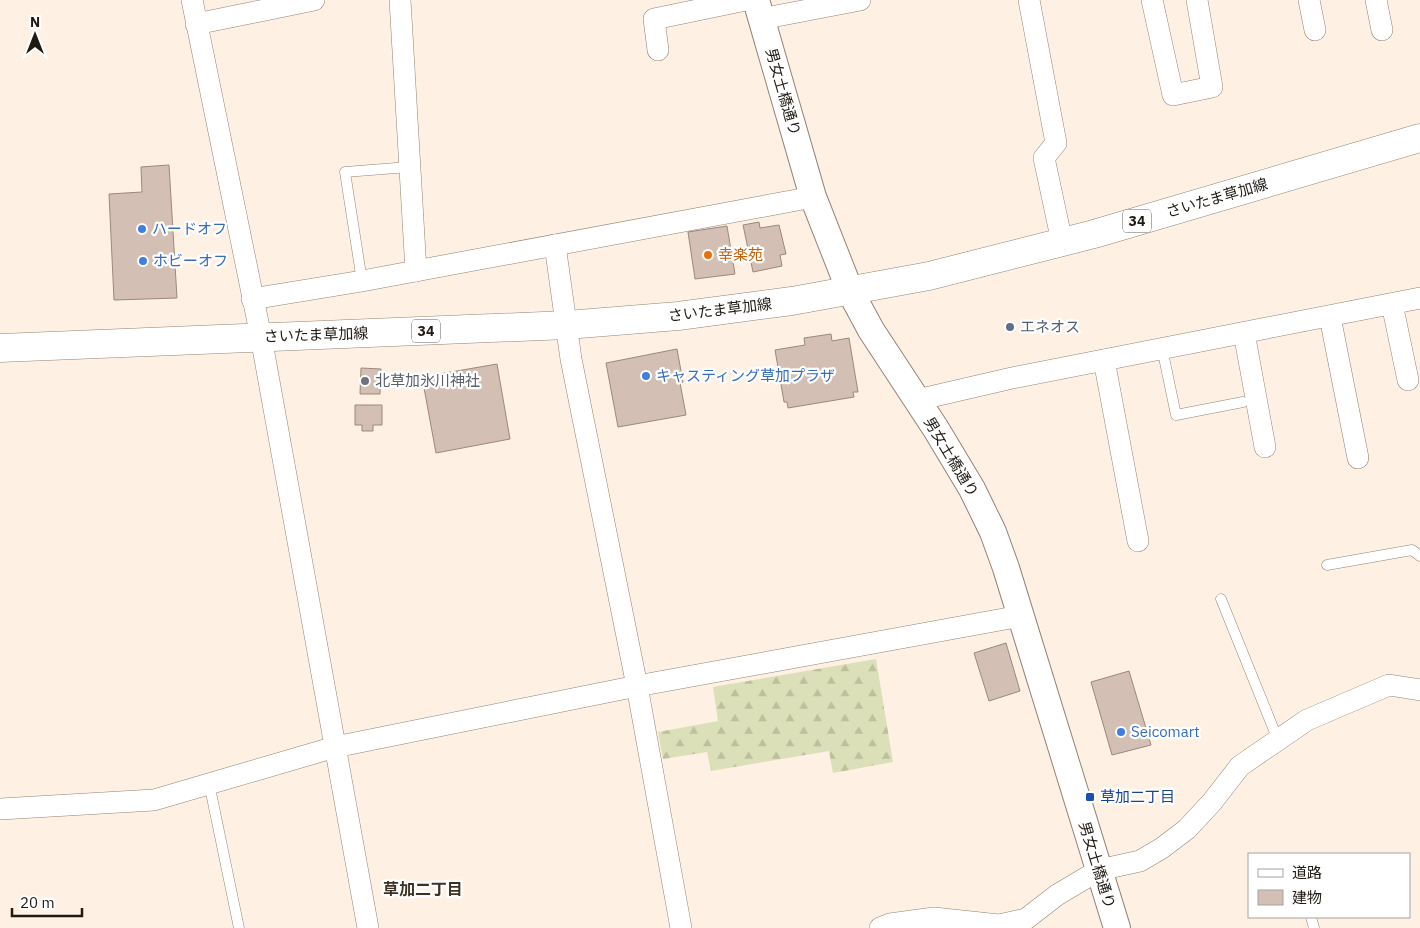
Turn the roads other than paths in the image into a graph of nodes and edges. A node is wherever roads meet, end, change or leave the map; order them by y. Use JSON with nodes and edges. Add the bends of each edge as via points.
{"nodes":[{"id":1,"x":192,"y":0,"type":"edge"},
{"id":2,"x":314,"y":0,"type":"edge"},
{"id":3,"x":400,"y":0,"type":"edge"},
{"id":4,"x":860,"y":0,"type":"edge"},
{"id":5,"x":1030,"y":0,"type":"edge"},
{"id":6,"x":1152,"y":0,"type":"edge"},
{"id":7,"x":1197,"y":0,"type":"edge"},
{"id":8,"x":1309,"y":0,"type":"edge"},
{"id":9,"x":1376,"y":0,"type":"edge"},
{"id":10,"x":754,"y":6,"type":"edge"},
{"id":11,"x":794,"y":6,"type":"edge"},
{"id":12,"x":196,"y":24,"type":"junction"},
{"id":13,"x":1315,"y":30,"type":"dead end"},
{"id":14,"x":1382,"y":30,"type":"dead end"},
{"id":15,"x":658,"y":50,"type":"dead end"},
{"id":16,"x":1420,"y":138,"type":"edge"},
{"id":17,"x":409,"y":167,"type":"junction"},
{"id":18,"x":813,"y":197,"type":"junction"},
{"id":19,"x":1062,"y":242,"type":"junction"},
{"id":20,"x":555,"y":246,"type":"junction"},
{"id":21,"x":416,"y":271,"type":"junction"},
{"id":22,"x":362,"y":281,"type":"junction"},
{"id":23,"x":850,"y":291,"type":"junction"},
{"id":24,"x":1420,"y":298,"type":"edge"},
{"id":25,"x":252,"y":299,"type":"junction"},
{"id":26,"x":1392,"y":304,"type":"junction"},
{"id":27,"x":1330,"y":317,"type":"junction"},
{"id":28,"x":567,"y":325,"type":"junction"},
{"id":29,"x":1244,"y":333,"type":"junction"},
{"id":30,"x":261,"y":337,"type":"junction"},
{"id":31,"x":0,"y":348,"type":"edge"},
{"id":32,"x":1162,"y":348,"type":"junction"},
{"id":33,"x":1104,"y":360,"type":"junction"},
{"id":34,"x":1408,"y":380,"type":"dead end"},
{"id":35,"x":917,"y":400,"type":"junction"},
{"id":36,"x":1243,"y":402,"type":"dead end"},
{"id":37,"x":1265,"y":447,"type":"dead end"},
{"id":38,"x":1358,"y":458,"type":"dead end"},
{"id":39,"x":1138,"y":541,"type":"dead end"},
{"id":40,"x":1420,"y":556,"type":"edge"},
{"id":41,"x":1327,"y":565,"type":"dead end"},
{"id":42,"x":1221,"y":599,"type":"dead end"},
{"id":43,"x":1021,"y":616,"type":"junction"},
{"id":44,"x":637,"y":686,"type":"junction"},
{"id":45,"x":1420,"y":690,"type":"edge"},
{"id":46,"x":1278,"y":740,"type":"junction"},
{"id":47,"x":335,"y":747,"type":"junction"},
{"id":48,"x":209,"y":783,"type":"junction"},
{"id":49,"x":0,"y":809,"type":"edge"},
{"id":50,"x":1099,"y":870,"type":"junction"},
{"id":51,"x":887,"y":927,"type":"edge"},
{"id":52,"x":240,"y":928,"type":"edge"},
{"id":53,"x":368,"y":928,"type":"edge"},
{"id":54,"x":681,"y":928,"type":"edge"},
{"id":55,"x":1117,"y":928,"type":"edge"}],
"edges":[{"from":1,"to":12,"type":"street"},
{"from":2,"to":12,"type":"street"},
{"from":3,"to":17,"type":"street"},
{"from":4,"to":11,"type":"street"},
{"from":5,"to":19,"type":"street","via":[[1056,143],[1044,158]]},
{"from":6,"to":7,"type":"street","via":[[1173,95],[1212,87]]},
{"from":8,"to":13,"type":"street"},
{"from":9,"to":14,"type":"street"},
{"from":10,"to":11,"type":"street"},
{"from":10,"to":15,"type":"street","via":[[654,19]]},
{"from":10,"to":18,"type":"street","name":"男女土橋通り"},
{"from":12,"to":25,"type":"street"},
{"from":16,"to":19,"type":"main road","name":"さいたま草加線","number":"34"},
{"from":17,"to":21,"type":"street"},
{"from":17,"to":22,"type":"lane","via":[[345,172]]},
{"from":18,"to":20,"type":"street"},
{"from":18,"to":23,"type":"street","name":"男女土橋通り"},
{"from":19,"to":23,"type":"main road","name":"さいたま草加線","number":"34","via":[[929,276]]},
{"from":20,"to":21,"type":"street"},
{"from":20,"to":28,"type":"street"},
{"from":21,"to":22,"type":"street"},
{"from":22,"to":25,"type":"street"},
{"from":23,"to":28,"type":"main road","name":"さいたま草加線","number":"34","via":[[688,315]]},
{"from":23,"to":35,"type":"street","name":"男女土橋通り","via":[[871,330]]},
{"from":24,"to":26,"type":"street"},
{"from":25,"to":30,"type":"street"},
{"from":26,"to":27,"type":"street"},
{"from":26,"to":34,"type":"street"},
{"from":27,"to":29,"type":"street"},
{"from":27,"to":38,"type":"street"},
{"from":28,"to":30,"type":"main road","name":"さいたま草加線","number":"34"},
{"from":28,"to":44,"type":"street","via":[[571,359]]},
{"from":29,"to":32,"type":"street"},
{"from":29,"to":37,"type":"street"},
{"from":30,"to":31,"type":"main road","name":"さいたま草加線","number":"34"},
{"from":30,"to":47,"type":"street"},
{"from":32,"to":33,"type":"street"},
{"from":32,"to":36,"type":"lane","via":[[1176,416]]},
{"from":33,"to":35,"type":"street"},
{"from":33,"to":39,"type":"street"},
{"from":35,"to":43,"type":"street","name":"男女土橋通り","via":[[962,472],[993,532]]},
{"from":40,"to":41,"type":"lane","via":[[1412,550]]},
{"from":42,"to":46,"type":"lane"},
{"from":43,"to":44,"type":"street"},
{"from":43,"to":50,"type":"street","name":"男女土橋通り"},
{"from":44,"to":47,"type":"street"},
{"from":44,"to":54,"type":"street"},
{"from":45,"to":46,"type":"street","via":[[1389,685],[1307,720]]},
{"from":46,"to":50,"type":"street","via":[[1240,766],[1212,802],[1162,848],[1140,861]]},
{"from":47,"to":48,"type":"street"},
{"from":47,"to":53,"type":"street"},
{"from":48,"to":49,"type":"street","via":[[154,800]]},
{"from":48,"to":52,"type":"lane"},
{"from":50,"to":51,"type":"street","via":[[1057,895],[1026,919],[999,926],[934,918]]},
{"from":50,"to":55,"type":"street","name":"男女土橋通り"}]}
